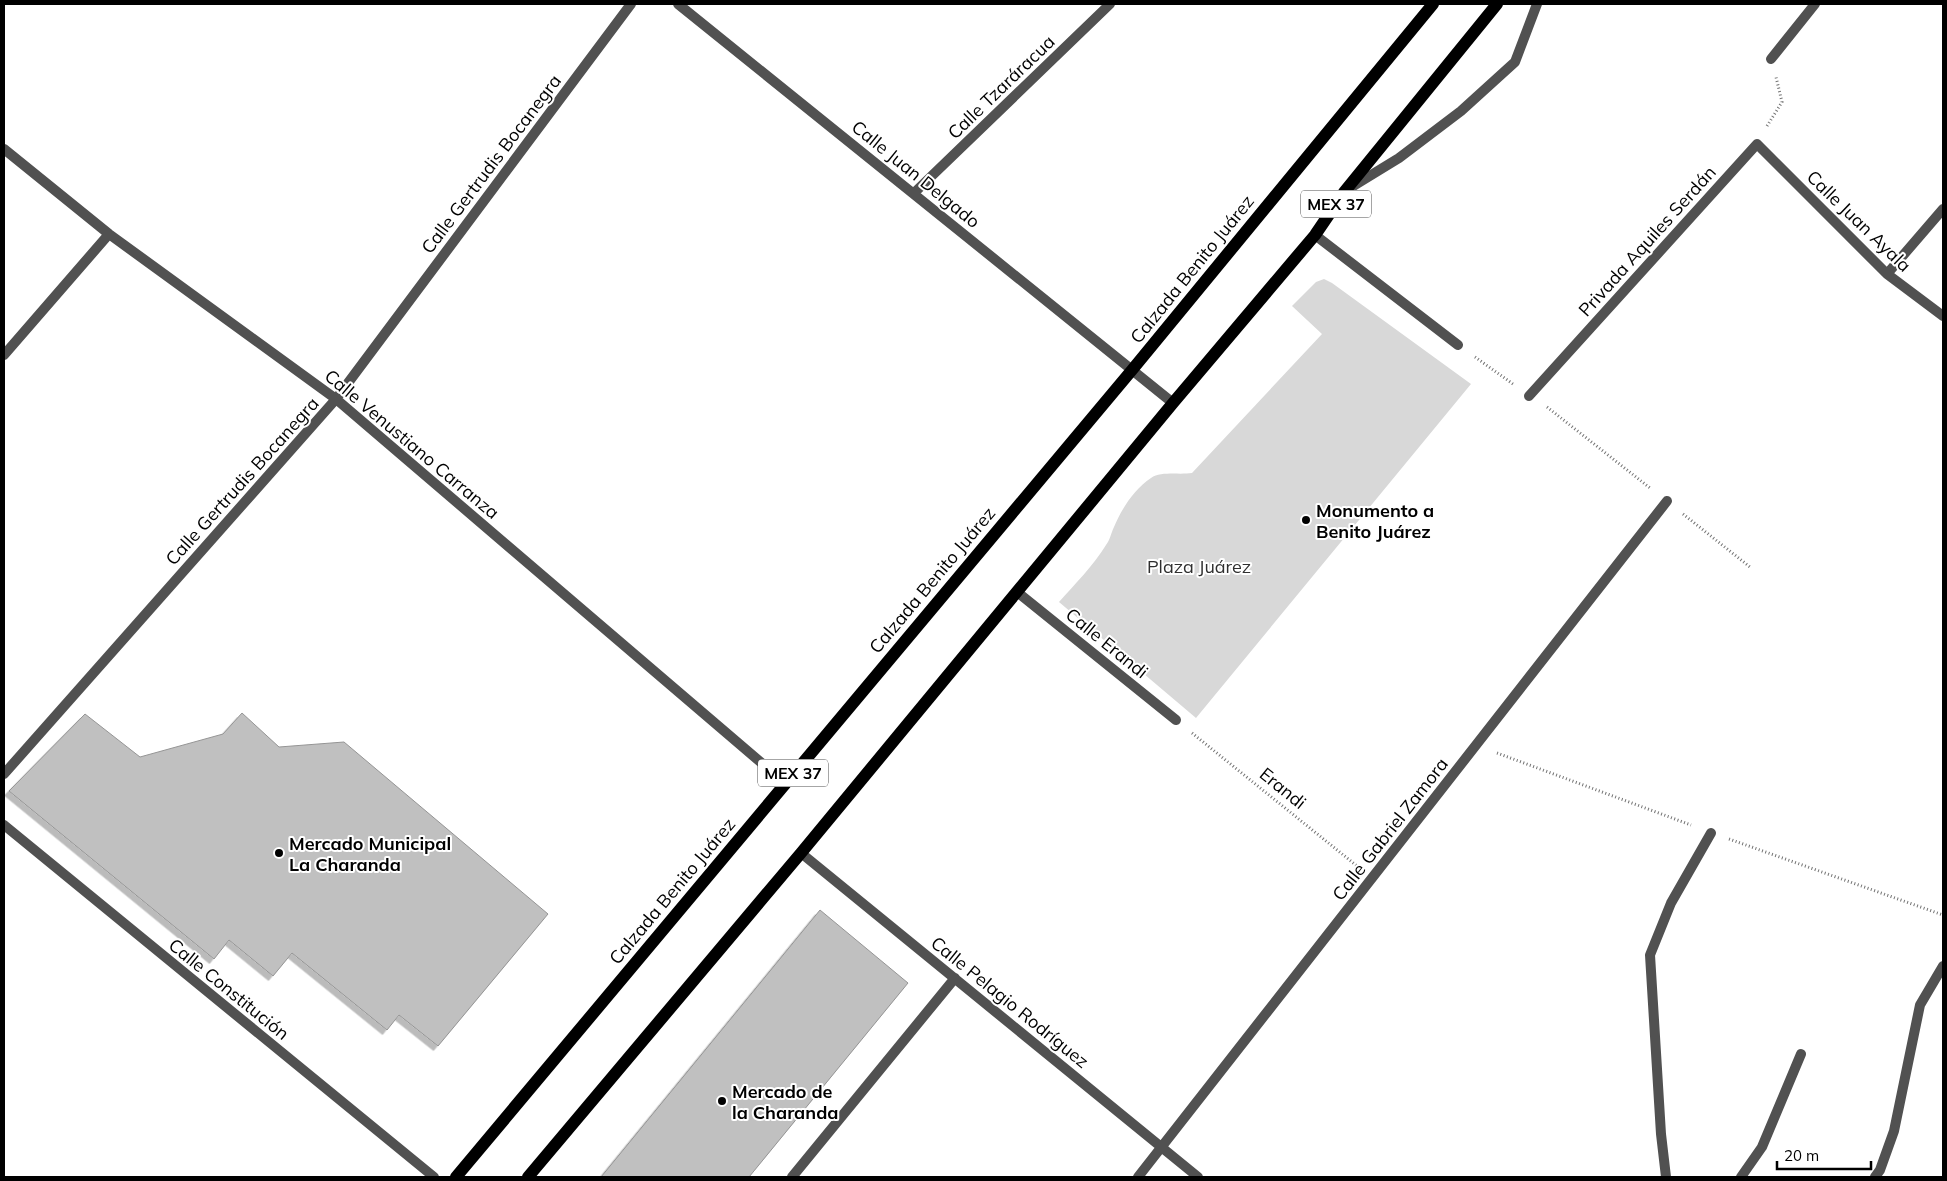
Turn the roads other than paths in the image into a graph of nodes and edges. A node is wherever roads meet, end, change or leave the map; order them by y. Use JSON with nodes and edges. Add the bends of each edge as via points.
{"nodes":[{"id":1,"x":631,"y":4,"type":"edge"},
{"id":2,"x":678,"y":4,"type":"edge"},
{"id":3,"x":1110,"y":4,"type":"edge"},
{"id":4,"x":1433,"y":4,"type":"edge"},
{"id":5,"x":1497,"y":4,"type":"edge"},
{"id":6,"x":1537,"y":4,"type":"edge"},
{"id":7,"x":1816,"y":4,"type":"edge"},
{"id":8,"x":1772,"y":59,"type":"dead end"},
{"id":9,"x":1757,"y":144,"type":"joint"},
{"id":10,"x":4,"y":149,"type":"edge"},
{"id":11,"x":1345,"y":192,"type":"junction"},
{"id":12,"x":914,"y":193,"type":"junction"},
{"id":13,"x":1943,"y":209,"type":"edge"},
{"id":14,"x":110,"y":234,"type":"junction"},
{"id":15,"x":1315,"y":235,"type":"junction"},
{"id":16,"x":1888,"y":274,"type":"junction"},
{"id":17,"x":1943,"y":316,"type":"edge"},
{"id":18,"x":1458,"y":345,"type":"road end"},
{"id":19,"x":4,"y":355,"type":"edge"},
{"id":20,"x":1132,"y":370,"type":"junction"},
{"id":21,"x":1529,"y":396,"type":"road end"},
{"id":22,"x":336,"y":399,"type":"junction"},
{"id":23,"x":1173,"y":402,"type":"junction"},
{"id":24,"x":1666,"y":501,"type":"dead end"},
{"id":25,"x":1017,"y":592,"type":"junction"},
{"id":26,"x":1176,"y":720,"type":"road end"},
{"id":27,"x":4,"y":774,"type":"edge"},
{"id":28,"x":785,"y":782,"type":"junction"},
{"id":29,"x":4,"y":826,"type":"edge"},
{"id":30,"x":1712,"y":833,"type":"dead end"},
{"id":31,"x":801,"y":853,"type":"junction"},
{"id":32,"x":1943,"y":966,"type":"edge"},
{"id":33,"x":954,"y":978,"type":"junction"},
{"id":34,"x":1801,"y":1054,"type":"dead end"},
{"id":35,"x":1162,"y":1148,"type":"junction"},
{"id":36,"x":434,"y":1177,"type":"edge"},
{"id":37,"x":456,"y":1177,"type":"edge"},
{"id":38,"x":528,"y":1177,"type":"edge"},
{"id":39,"x":792,"y":1177,"type":"edge"},
{"id":40,"x":1138,"y":1177,"type":"edge"},
{"id":41,"x":1198,"y":1177,"type":"edge"},
{"id":42,"x":1666,"y":1177,"type":"edge"},
{"id":43,"x":1741,"y":1177,"type":"edge"},
{"id":44,"x":1875,"y":1177,"type":"edge"}],
"edges":[{"from":1,"to":22,"type":"street","name":"Calle Gertrudis Bocanegra"},
{"from":2,"to":12,"type":"street","name":"Calle Juan Delgado"},
{"from":3,"to":12,"type":"street","name":"Calle Tzaráracua"},
{"from":4,"to":20,"type":"main road","name":"Calzada Benito Juárez","number":"MEX 37"},
{"from":5,"to":11,"type":"main road","number":"MEX 37"},
{"from":6,"to":11,"type":"street","via":[[1515,62],[1461,110],[1399,158]]},
{"from":7,"to":8,"type":"street"},
{"from":9,"to":16,"type":"street","name":"Calle Juan Ayala"},
{"from":9,"to":21,"type":"street","name":"Privada Aquiles Serdán"},
{"from":10,"to":14,"type":"street","name":"Calle Venustiano Carranza"},
{"from":11,"to":15,"type":"main road","number":"MEX 37"},
{"from":12,"to":20,"type":"street","name":"Calle Juan Delgado"},
{"from":13,"to":16,"type":"street"},
{"from":14,"to":19,"type":"street"},
{"from":14,"to":22,"type":"street","name":"Calle Venustiano Carranza"},
{"from":15,"to":18,"type":"street"},
{"from":15,"to":23,"type":"main road","number":"MEX 37"},
{"from":16,"to":17,"type":"street","name":"Calle Juan Ayala"},
{"from":20,"to":23,"type":"street","name":"Calle Juan Delgado"},
{"from":20,"to":28,"type":"main road","name":"Calzada Benito Juárez","number":"MEX 37"},
{"from":22,"to":27,"type":"street","name":"Calle Gertrudis Bocanegra"},
{"from":22,"to":28,"type":"street","name":"Calle Venustiano Carranza"},
{"from":23,"to":25,"type":"main road","number":"MEX 37"},
{"from":24,"to":35,"type":"street","name":"Calle Gabriel Zamora"},
{"from":25,"to":26,"type":"street","name":"Calle Erandi"},
{"from":25,"to":31,"type":"main road","number":"MEX 37"},
{"from":28,"to":37,"type":"main road","name":"Calzada Benito Juárez","number":"MEX 37"},
{"from":29,"to":36,"type":"street","name":"Calle Constitución"},
{"from":30,"to":42,"type":"street","via":[[1671,903],[1650,955]]},
{"from":31,"to":33,"type":"street","name":"Calle Pelagio Rodríguez"},
{"from":31,"to":38,"type":"main road","number":"MEX 37"},
{"from":32,"to":44,"type":"street","via":[[1920,1005],[1894,1131]]},
{"from":33,"to":35,"type":"street","name":"Calle Pelagio Rodríguez"},
{"from":33,"to":39,"type":"street"},
{"from":34,"to":43,"type":"street","via":[[1762,1147]]},
{"from":35,"to":40,"type":"street","name":"Calle Gabriel Zamora"},
{"from":35,"to":41,"type":"street","name":"Calle Pelagio Rodríguez"}]}
